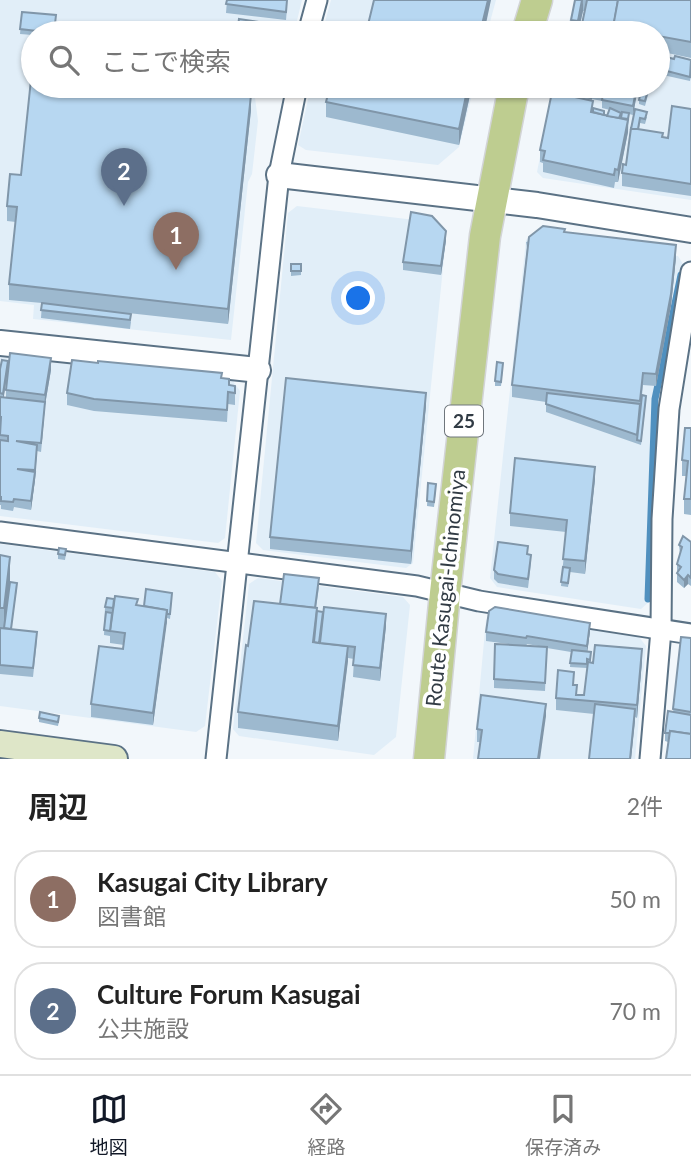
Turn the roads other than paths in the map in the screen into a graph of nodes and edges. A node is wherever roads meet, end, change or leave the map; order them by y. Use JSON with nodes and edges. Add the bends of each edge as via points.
{"nodes":[{"id":1,"x":317,"y":0,"type":"edge"},
{"id":2,"x":537,"y":0,"type":"edge"},
{"id":3,"x":311,"y":21,"type":"edge"},
{"id":4,"x":531,"y":21,"type":"edge"},
{"id":5,"x":295,"y":98,"type":"edge"},
{"id":6,"x":512,"y":98,"type":"edge"},
{"id":7,"x":279,"y":175,"type":"junction"},
{"id":8,"x":491,"y":200,"type":"junction"},
{"id":9,"x":691,"y":230,"type":"edge"},
{"id":10,"x":691,"y":272,"type":"edge"},
{"id":11,"x":0,"y":343,"type":"edge"},
{"id":12,"x":258,"y":370,"type":"junction"},
{"id":13,"x":0,"y":532,"type":"edge"},
{"id":14,"x":238,"y":562,"type":"junction"},
{"id":15,"x":445,"y":593,"type":"junction"},
{"id":16,"x":661,"y":630,"type":"junction"},
{"id":17,"x":691,"y":634,"type":"edge"},
{"id":18,"x":0,"y":744,"type":"edge"},
{"id":19,"x":114,"y":759,"type":"edge"},
{"id":20,"x":216,"y":759,"type":"edge"},
{"id":21,"x":429,"y":759,"type":"edge"},
{"id":22,"x":650,"y":759,"type":"edge"}],
"edges":[{"from":1,"to":3,"type":"street"},
{"from":2,"to":4,"type":"main road"},
{"from":5,"to":7,"type":"street"},
{"from":6,"to":8,"type":"main road","name":"Route Kasugai-Ichinomiya","number":"25"},
{"from":7,"to":8,"type":"street"},
{"from":7,"to":12,"type":"street"},
{"from":8,"to":9,"type":"street"},
{"from":8,"to":15,"type":"main road","name":"Route Kasugai-Ichinomiya","number":"25"},
{"from":10,"to":16,"type":"street","via":[[669,409]]},
{"from":11,"to":12,"type":"street"},
{"from":12,"to":14,"type":"street"},
{"from":13,"to":14,"type":"street"},
{"from":14,"to":15,"type":"street"},
{"from":14,"to":20,"type":"street"},
{"from":15,"to":16,"type":"street"},
{"from":15,"to":21,"type":"main road","name":"Route Kasugai-Ichinomiya","number":"25"},
{"from":16,"to":17,"type":"street"},
{"from":16,"to":22,"type":"street"},
{"from":18,"to":19,"type":"main road"}]}
